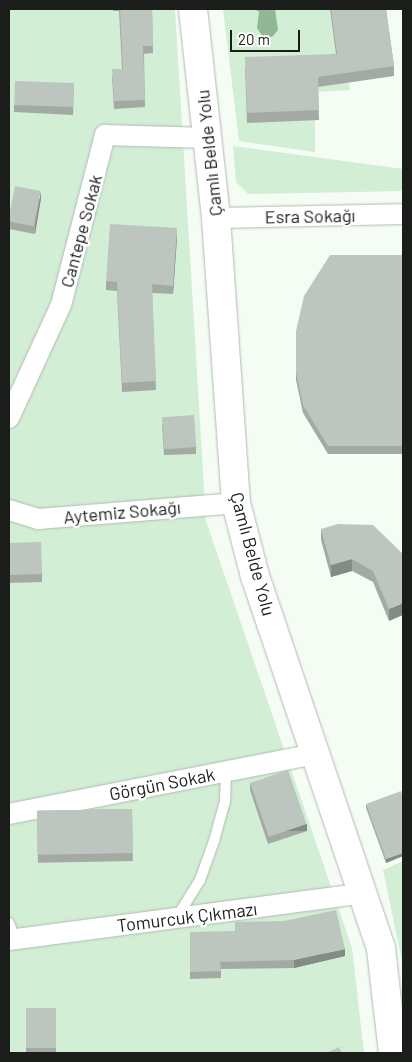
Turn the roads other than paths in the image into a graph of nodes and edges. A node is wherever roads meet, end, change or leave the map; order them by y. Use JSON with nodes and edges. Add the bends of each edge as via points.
{"nodes":[{"id":1,"x":193,"y":9,"type":"edge"},
{"id":2,"x":207,"y":138,"type":"junction"},
{"id":3,"x":403,"y":214,"type":"edge"},
{"id":4,"x":216,"y":218,"type":"junction"},
{"id":5,"x":9,"y":418,"type":"edge"},
{"id":6,"x":236,"y":502,"type":"junction"},
{"id":7,"x":9,"y":510,"type":"edge"},
{"id":8,"x":316,"y":754,"type":"junction"},
{"id":9,"x":226,"y":771,"type":"junction"},
{"id":10,"x":9,"y":814,"type":"edge"},
{"id":11,"x":365,"y":893,"type":"junction"},
{"id":12,"x":177,"y":918,"type":"junction"},
{"id":13,"x":11,"y":934,"type":"edge"},
{"id":14,"x":393,"y":1053,"type":"edge"}],
"edges":[{"from":1,"to":2,"type":"street","name":"Çamlı Belde Yolu"},
{"from":2,"to":4,"type":"street","name":"Çamlı Belde Yolu"},
{"from":2,"to":5,"type":"street","name":"Cantepe Sokak","via":[[105,135],[61,305]]},
{"from":3,"to":4,"type":"street","name":"Esra Sokağı"},
{"from":4,"to":6,"type":"street","name":"Çamlı Belde Yolu"},
{"from":6,"to":7,"type":"street","name":"Aytemiz Sokağı","via":[[39,519]]},
{"from":6,"to":8,"type":"street","name":"Çamlı Belde Yolu","via":[[255,576]]},
{"from":8,"to":9,"type":"street","name":"Görgün Sokak"},
{"from":8,"to":11,"type":"street","name":"Çamlı Belde Yolu"},
{"from":9,"to":10,"type":"street","name":"Görgün Sokak"},
{"from":9,"to":12,"type":"lane","via":[[224,808],[214,841],[200,880]]},
{"from":11,"to":12,"type":"street","name":"Tomurcuk Çıkmazı"},
{"from":11,"to":14,"type":"street","name":"Çamlı Belde Yolu","via":[[381,949]]},
{"from":12,"to":13,"type":"street","name":"Tomurcuk Çıkmazı"}]}
